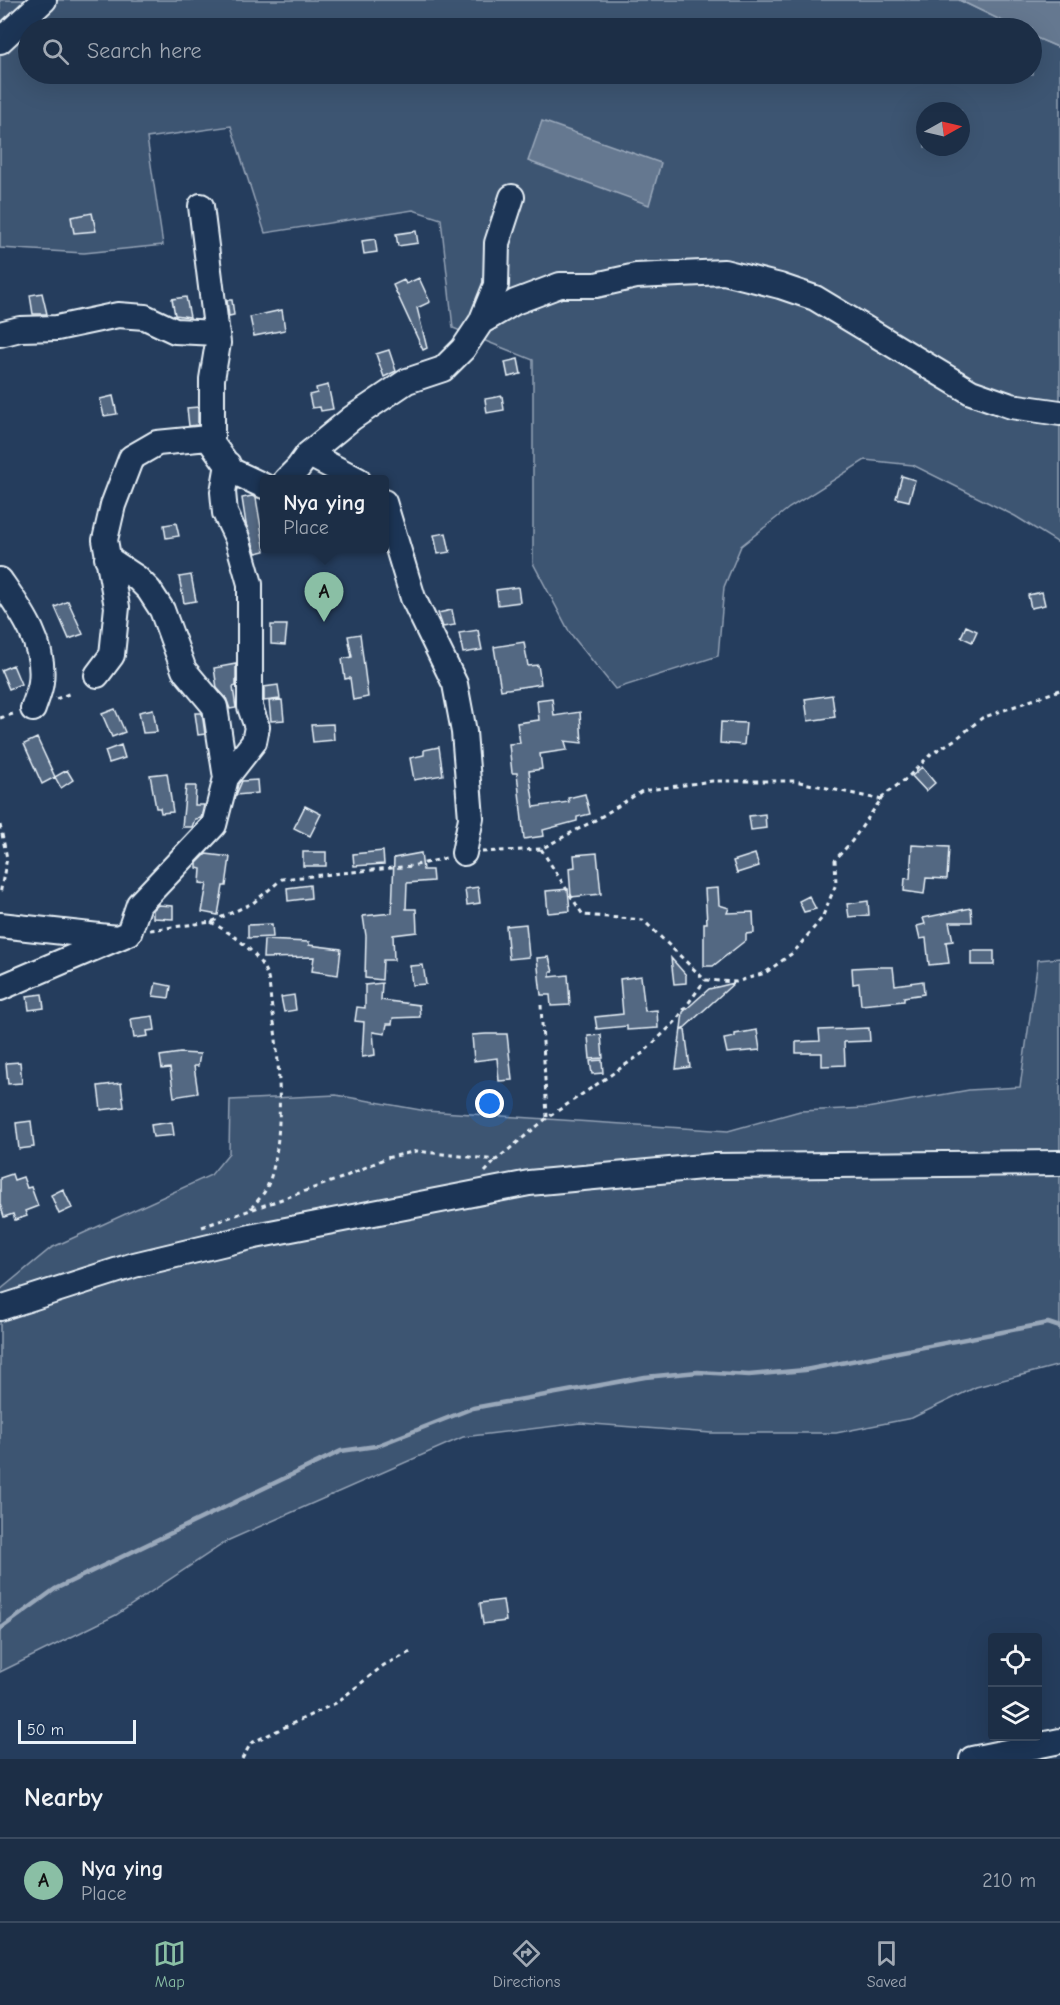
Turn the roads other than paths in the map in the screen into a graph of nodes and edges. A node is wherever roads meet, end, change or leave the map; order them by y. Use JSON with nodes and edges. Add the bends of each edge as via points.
{"nodes":[{"id":1,"x":44,"y":0,"type":"edge"},
{"id":2,"x":25,"y":18,"type":"edge"},
{"id":3,"x":18,"y":24,"type":"edge"},
{"id":4,"x":0,"y":41,"type":"edge"},
{"id":5,"x":512,"y":197,"type":"dead end"},
{"id":6,"x":201,"y":206,"type":"dead end"},
{"id":7,"x":481,"y":322,"type":"junction"},
{"id":8,"x":217,"y":333,"type":"junction"},
{"id":9,"x":0,"y":334,"type":"edge"},
{"id":10,"x":1060,"y":412,"type":"edge"},
{"id":11,"x":212,"y":442,"type":"junction"},
{"id":12,"x":308,"y":454,"type":"junction"},
{"id":13,"x":228,"y":464,"type":"junction"},
{"id":14,"x":291,"y":475,"type":"edge"},
{"id":15,"x":348,"y":475,"type":"edge"},
{"id":16,"x":260,"y":484,"type":"edge"},
{"id":17,"x":389,"y":519,"type":"edge"},
{"id":18,"x":107,"y":558,"type":"junction"},
{"id":19,"x":0,"y":580,"type":"edge"},
{"id":20,"x":97,"y":675,"type":"dead end"},
{"id":21,"x":33,"y":709,"type":"dead end"},
{"id":22,"x":226,"y":778,"type":"junction"},
{"id":23,"x":464,"y":853,"type":"road end"},
{"id":24,"x":0,"y":925,"type":"edge"},
{"id":25,"x":124,"y":936,"type":"junction"},
{"id":26,"x":0,"y":988,"type":"edge"},
{"id":27,"x":1060,"y":1163,"type":"edge"},
{"id":28,"x":0,"y":1308,"type":"edge"},
{"id":29,"x":1060,"y":1741,"type":"edge"},
{"id":30,"x":972,"y":1759,"type":"edge"}],
"edges":[{"from":1,"to":2,"type":"street"},
{"from":3,"to":4,"type":"street"},
{"from":5,"to":7,"type":"street","via":[[497,243],[496,285]]},
{"from":6,"to":8,"type":"street"},
{"from":7,"to":10,"type":"street","via":[[515,302],[560,285],[724,272],[815,298],[971,392],[1011,406]]},
{"from":7,"to":12,"type":"street","via":[[443,369],[407,381]]},
{"from":8,"to":9,"type":"street","via":[[175,331],[145,317],[118,315],[57,328],[20,328]]},
{"from":8,"to":11,"type":"street"},
{"from":11,"to":13,"type":"street"},
{"from":11,"to":18,"type":"street","via":[[208,438],[157,443],[131,458],[113,505],[105,540]]},
{"from":12,"to":14,"type":"street"},
{"from":12,"to":15,"type":"street"},
{"from":13,"to":16,"type":"street","via":[[232,471]]},
{"from":13,"to":22,"type":"street","via":[[225,513],[237,538],[250,584],[249,707],[256,727],[254,742]]},
{"from":17,"to":23,"type":"street","via":[[413,598],[454,684],[464,732],[471,818]]},
{"from":18,"to":20,"type":"street","via":[[117,607],[112,656]]},
{"from":18,"to":22,"type":"street","via":[[149,590],[162,610],[184,670],[215,707]]},
{"from":19,"to":21,"type":"street","via":[[31,628],[40,659],[41,681]]},
{"from":22,"to":25,"type":"street","via":[[214,825],[140,904]]},
{"from":24,"to":25,"type":"street"},
{"from":25,"to":26,"type":"street"},
{"from":27,"to":28,"type":"street","via":[[713,1166],[529,1183],[244,1239],[134,1265]]},
{"from":29,"to":30,"type":"street"}]}
